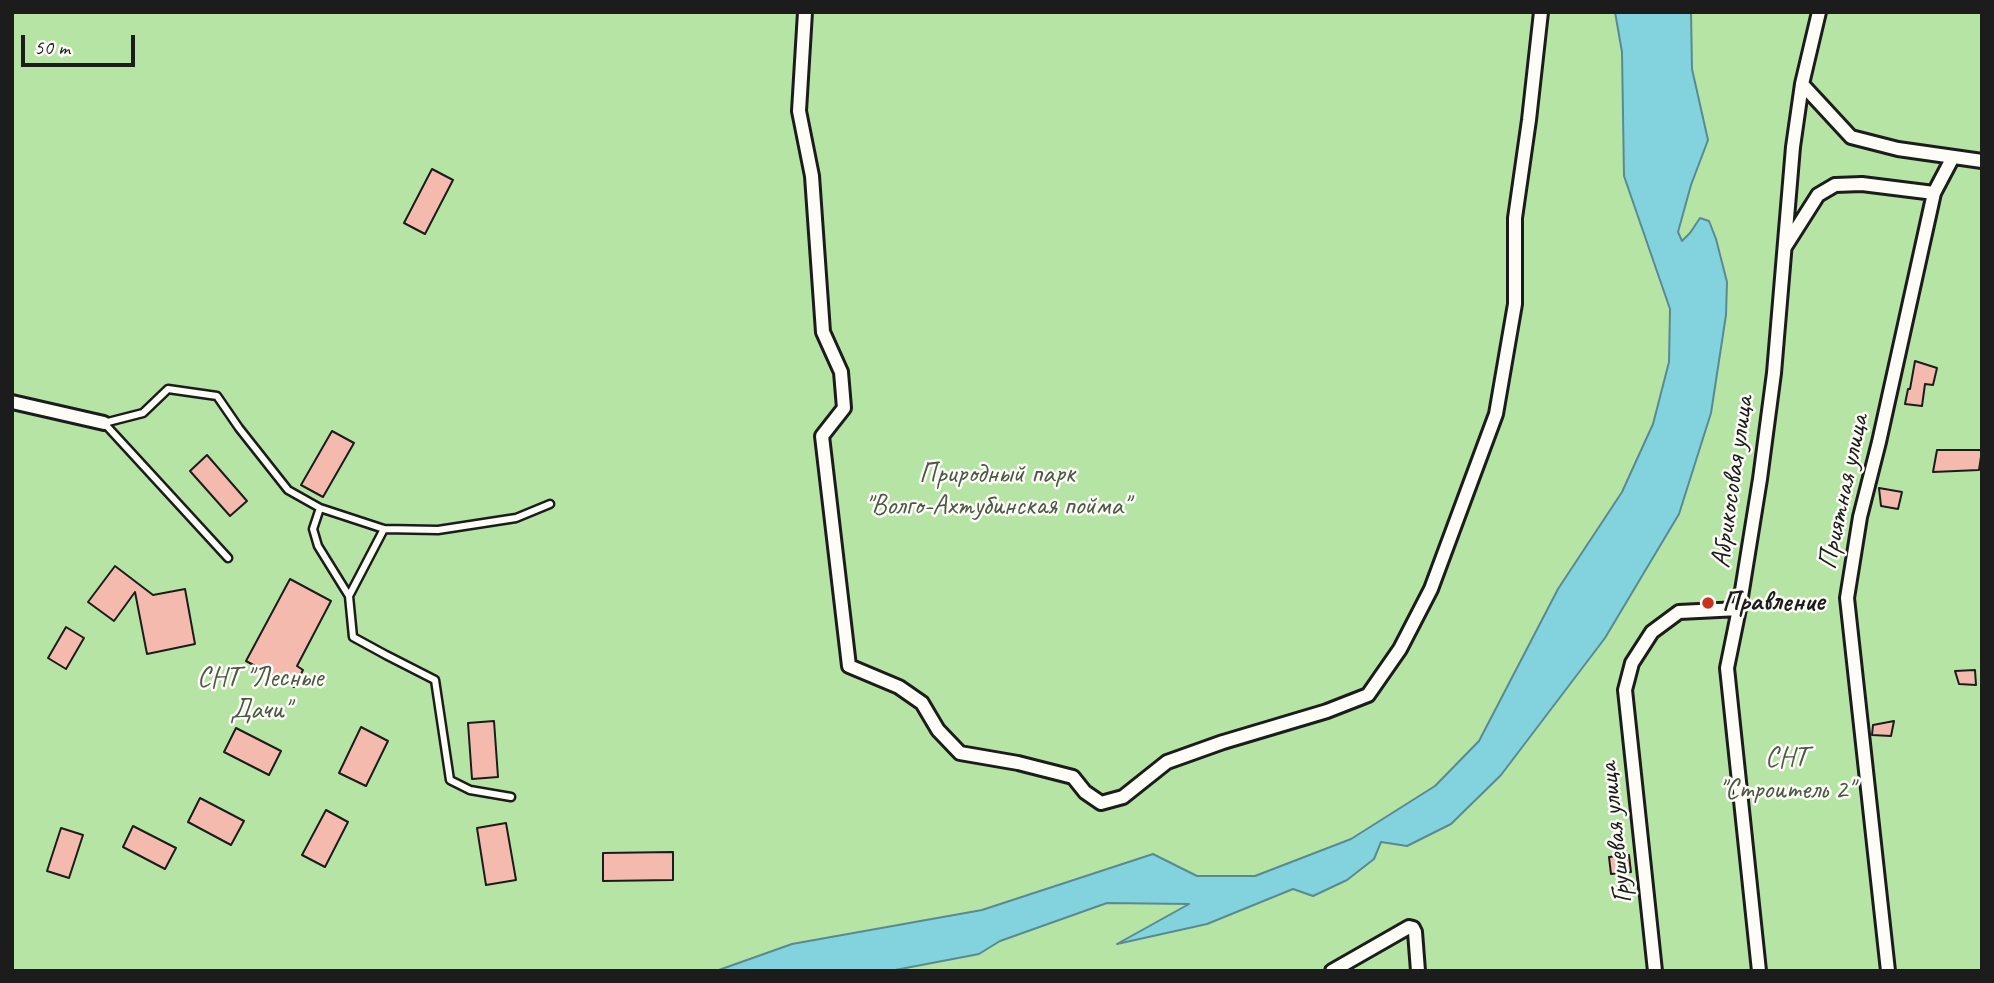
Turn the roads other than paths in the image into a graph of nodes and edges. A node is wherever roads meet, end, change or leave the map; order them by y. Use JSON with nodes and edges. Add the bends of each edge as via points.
{"nodes":[{"id":1,"x":805,"y":12,"type":"edge"},
{"id":2,"x":1541,"y":12,"type":"edge"},
{"id":3,"x":1819,"y":12,"type":"edge"},
{"id":4,"x":1802,"y":84,"type":"junction"},
{"id":5,"x":1954,"y":157,"type":"junction"},
{"id":6,"x":1982,"y":161,"type":"edge"},
{"id":7,"x":1934,"y":192,"type":"junction"},
{"id":8,"x":1783,"y":250,"type":"junction"},
{"id":9,"x":12,"y":402,"type":"edge"},
{"id":10,"x":104,"y":423,"type":"junction"},
{"id":11,"x":550,"y":504,"type":"dead end"},
{"id":12,"x":320,"y":508,"type":"junction"},
{"id":13,"x":384,"y":529,"type":"junction"},
{"id":14,"x":228,"y":558,"type":"dead end"},
{"id":15,"x":349,"y":596,"type":"junction"},
{"id":16,"x":1739,"y":609,"type":"junction"},
{"id":17,"x":512,"y":797,"type":"dead end"},
{"id":18,"x":1332,"y":971,"type":"edge"},
{"id":19,"x":1418,"y":971,"type":"edge"},
{"id":20,"x":1655,"y":971,"type":"edge"},
{"id":21,"x":1759,"y":971,"type":"edge"},
{"id":22,"x":1888,"y":971,"type":"edge"}],
"edges":[{"from":1,"to":2,"type":"street","via":[[799,111],[812,176],[823,332],[841,372],[844,408],[822,436],[849,666],[899,687],[922,703],[938,730],[960,753],[1073,777],[1101,803],[1123,797],[1167,762],[1368,695],[1400,649],[1431,589],[1496,414],[1515,304],[1515,218]]},
{"from":3,"to":4,"type":"street","name":"Абрикосовая улица"},
{"from":4,"to":5,"type":"street","via":[[1851,137]]},
{"from":4,"to":8,"type":"street","name":"Абрикосовая улица"},
{"from":5,"to":6,"type":"street"},
{"from":5,"to":7,"type":"street","name":"Приятная улица"},
{"from":7,"to":8,"type":"street","via":[[1835,185],[1818,195]]},
{"from":7,"to":22,"type":"street","name":"Приятная улица","via":[[1860,517],[1847,598]]},
{"from":8,"to":16,"type":"street","name":"Абрикосовая улица","via":[[1774,373]]},
{"from":9,"to":10,"type":"street"},
{"from":10,"to":12,"type":"lane","via":[[143,413],[168,389],[217,396],[288,490]]},
{"from":10,"to":14,"type":"lane"},
{"from":11,"to":13,"type":"lane","via":[[516,518],[438,530]]},
{"from":12,"to":13,"type":"lane"},
{"from":12,"to":15,"type":"lane","via":[[313,529],[318,546]]},
{"from":13,"to":15,"type":"lane"},
{"from":15,"to":17,"type":"lane","via":[[353,637],[435,680],[450,780],[470,790]]},
{"from":16,"to":20,"type":"street","name":"Грушевая улица","via":[[1679,612],[1651,632],[1632,663],[1625,690]]},
{"from":16,"to":21,"type":"street","name":"Абрикосовая улица","via":[[1727,668]]},
{"from":18,"to":19,"type":"street","via":[[1409,927],[1415,932]]}]}
